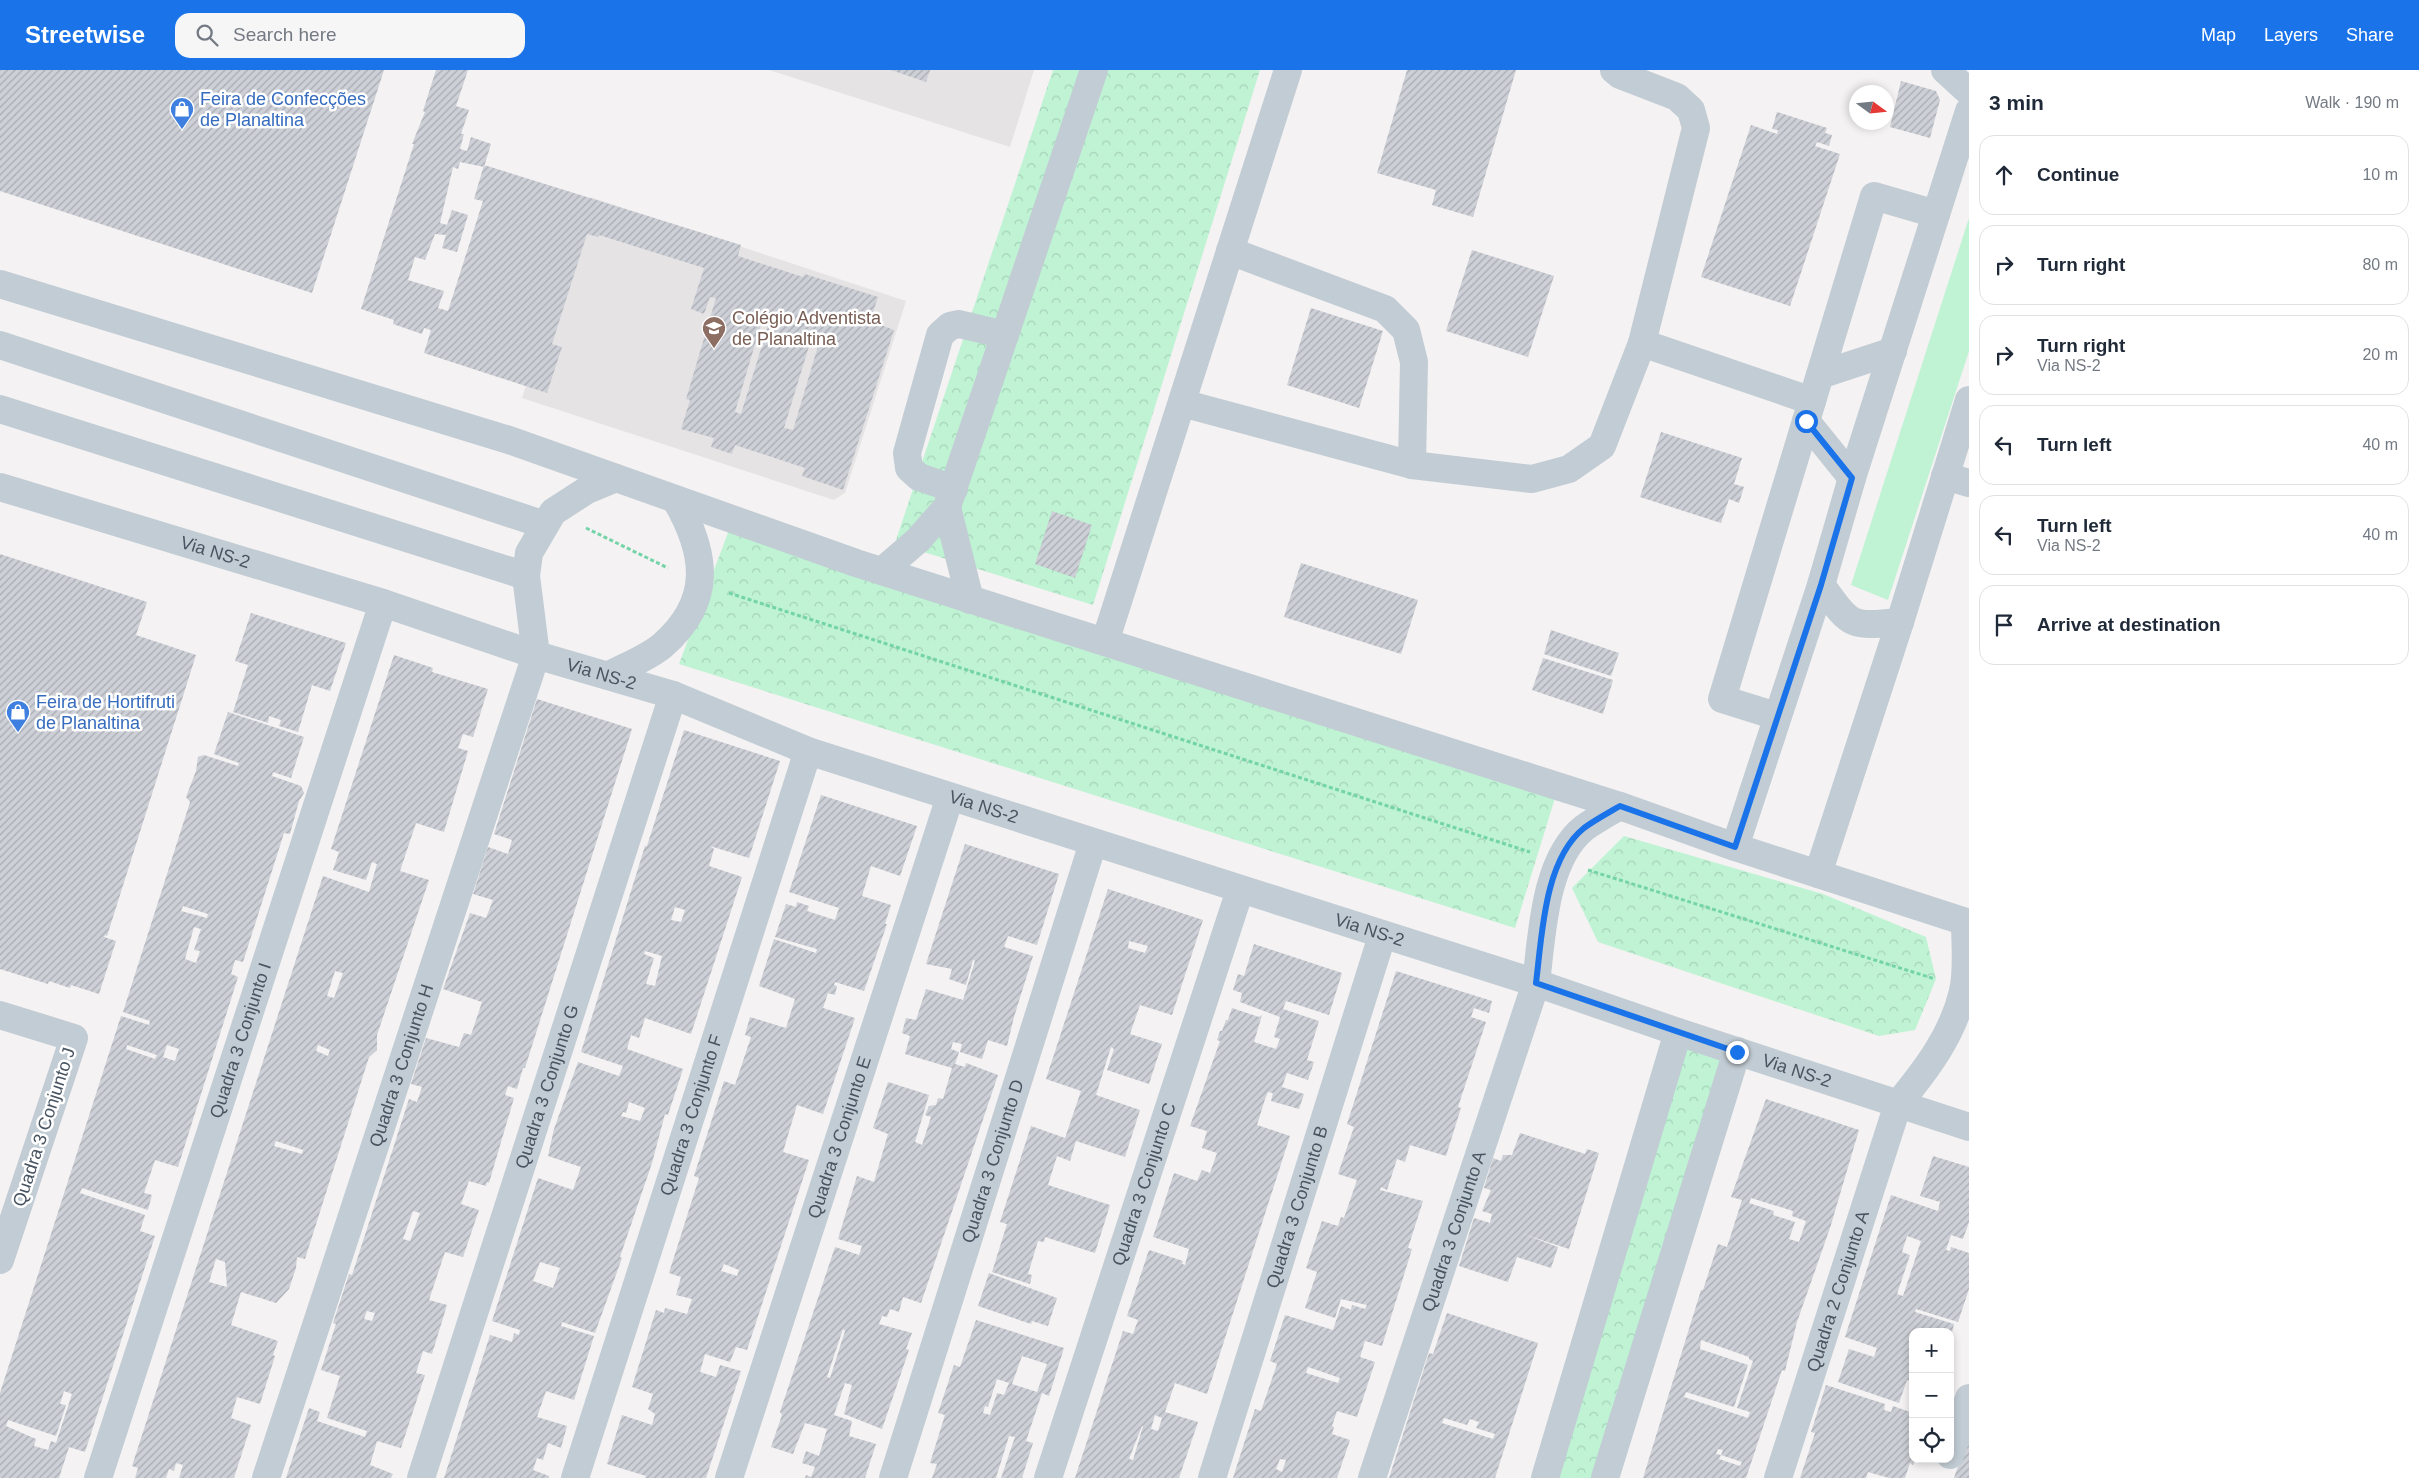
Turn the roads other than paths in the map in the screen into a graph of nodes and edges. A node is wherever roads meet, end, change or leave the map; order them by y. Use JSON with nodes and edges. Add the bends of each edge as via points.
{"nodes":[{"id":1,"x":1094,"y":70,"type":"edge"},
{"id":2,"x":1288,"y":70,"type":"edge"},
{"id":3,"x":1614,"y":70,"type":"edge"},
{"id":4,"x":1945,"y":70,"type":"edge"},
{"id":5,"x":1969,"y":92,"type":"edge"},
{"id":6,"x":1969,"y":111,"type":"edge"},
{"id":7,"x":1936,"y":214,"type":"junction"},
{"id":8,"x":1230,"y":250,"type":"junction"},
{"id":9,"x":0,"y":284,"type":"edge"},
{"id":10,"x":1005,"y":335,"type":"junction"},
{"id":11,"x":1642,"y":343,"type":"junction"},
{"id":12,"x":0,"y":346,"type":"edge"},
{"id":13,"x":1893,"y":351,"type":"junction"},
{"id":14,"x":1820,"y":375,"type":"junction"},
{"id":15,"x":1969,"y":400,"type":"edge"},
{"id":16,"x":1182,"y":403,"type":"junction"},
{"id":17,"x":0,"y":408,"type":"edge"},
{"id":18,"x":1809,"y":411,"type":"junction"},
{"id":19,"x":1412,"y":465,"type":"junction"},
{"id":20,"x":616,"y":478,"type":"junction"},
{"id":21,"x":1852,"y":478,"type":"junction"},
{"id":22,"x":1957,"y":479,"type":"edge"},
{"id":23,"x":0,"y":487,"type":"edge"},
{"id":24,"x":950,"y":498,"type":"junction"},
{"id":25,"x":676,"y":500,"type":"junction"},
{"id":26,"x":549,"y":518,"type":"junction"},
{"id":27,"x":882,"y":571,"type":"junction"},
{"id":28,"x":526,"y":576,"type":"junction"},
{"id":29,"x":1821,"y":585,"type":"junction"},
{"id":30,"x":970,"y":600,"type":"junction"},
{"id":31,"x":383,"y":603,"type":"junction"},
{"id":32,"x":1900,"y":622,"type":"junction"},
{"id":33,"x":1105,"y":642,"type":"junction"},
{"id":34,"x":536,"y":655,"type":"junction"},
{"id":35,"x":609,"y":675,"type":"junction"},
{"id":36,"x":673,"y":695,"type":"junction"},
{"id":37,"x":1776,"y":716,"type":"junction"},
{"id":38,"x":808,"y":751,"type":"junction"},
{"id":39,"x":950,"y":797,"type":"junction"},
{"id":40,"x":1620,"y":806,"type":"junction"},
{"id":41,"x":1093,"y":843,"type":"junction"},
{"id":42,"x":1735,"y":847,"type":"junction"},
{"id":43,"x":1818,"y":874,"type":"junction"},
{"id":44,"x":1240,"y":890,"type":"junction"},
{"id":45,"x":1967,"y":922,"type":"edge"},
{"id":46,"x":1382,"y":936,"type":"junction"},
{"id":47,"x":1536,"y":983,"type":"junction"},
{"id":48,"x":0,"y":1015,"type":"edge"},
{"id":49,"x":1678,"y":1032,"type":"junction"},
{"id":50,"x":1737,"y":1052,"type":"junction"},
{"id":51,"x":1898,"y":1104,"type":"junction"},
{"id":52,"x":1969,"y":1127,"type":"edge"},
{"id":53,"x":0,"y":1260,"type":"edge"},
{"id":54,"x":1969,"y":1398,"type":"edge"},
{"id":55,"x":1954,"y":1443,"type":"edge"},
{"id":56,"x":1948,"y":1463,"type":"edge"},
{"id":57,"x":98,"y":1478,"type":"edge"},
{"id":58,"x":266,"y":1478,"type":"edge"},
{"id":59,"x":421,"y":1478,"type":"edge"},
{"id":60,"x":575,"y":1478,"type":"edge"},
{"id":61,"x":729,"y":1478,"type":"edge"},
{"id":62,"x":892,"y":1478,"type":"edge"},
{"id":63,"x":1048,"y":1478,"type":"edge"},
{"id":64,"x":1212,"y":1478,"type":"edge"},
{"id":65,"x":1372,"y":1478,"type":"edge"},
{"id":66,"x":1545,"y":1478,"type":"edge"},
{"id":67,"x":1605,"y":1478,"type":"edge"},
{"id":68,"x":1778,"y":1478,"type":"edge"},
{"id":69,"x":1943,"y":1478,"type":"edge"}],
"edges":[{"from":1,"to":10,"type":"street"},
{"from":2,"to":8,"type":"street"},
{"from":3,"to":11,"type":"street","via":[[1677,97],[1691,110],[1696,128]]},
{"from":4,"to":5,"type":"street"},
{"from":6,"to":7,"type":"street"},
{"from":7,"to":13,"type":"street"},
{"from":7,"to":14,"type":"street","via":[[1874,196]]},
{"from":8,"to":16,"type":"street"},
{"from":8,"to":19,"type":"street","via":[[1385,309],[1406,330],[1414,362]]},
{"from":9,"to":20,"type":"street","via":[[500,437]]},
{"from":10,"to":24,"type":"street"},
{"from":10,"to":24,"type":"street","via":[[959,324],[950,326],[940,335],[907,453],[909,468]]},
{"from":11,"to":18,"type":"street"},
{"from":11,"to":19,"type":"street","via":[[1602,446],[1569,469],[1532,479]]},
{"from":12,"to":26,"type":"street"},
{"from":13,"to":14,"type":"street"},
{"from":13,"to":21,"type":"street"},
{"from":14,"to":18,"type":"street"},
{"from":15,"to":22,"type":"street"},
{"from":16,"to":19,"type":"street"},
{"from":16,"to":33,"type":"street"},
{"from":17,"to":28,"type":"street"},
{"from":18,"to":21,"type":"street"},
{"from":18,"to":37,"type":"street","via":[[1722,699]]},
{"from":20,"to":25,"type":"street"},
{"from":20,"to":26,"type":"street","via":[[587,490]]},
{"from":21,"to":29,"type":"street"},
{"from":22,"to":32,"type":"street"},
{"from":23,"to":31,"type":"street","name":"Via NS-2"},
{"from":24,"to":27,"type":"street","via":[[918,540]]},
{"from":24,"to":30,"type":"street"},
{"from":25,"to":27,"type":"street"},
{"from":25,"to":35,"type":"street","via":[[689,523],[696,545],[701,584],[688,619],[661,646]]},
{"from":26,"to":28,"type":"street","via":[[529,554]]},
{"from":27,"to":30,"type":"street"},
{"from":28,"to":34,"type":"street"},
{"from":29,"to":32,"type":"street","via":[[1850,622],[1868,626]]},
{"from":29,"to":37,"type":"street"},
{"from":30,"to":33,"type":"street"},
{"from":31,"to":34,"type":"street","name":"Via NS-2"},
{"from":31,"to":57,"type":"street","name":"Quadra 3 Conjunto I"},
{"from":32,"to":43,"type":"street"},
{"from":33,"to":40,"type":"street"},
{"from":34,"to":35,"type":"street","name":"Via NS-2"},
{"from":34,"to":58,"type":"street","name":"Quadra 3 Conjunto H"},
{"from":35,"to":36,"type":"street","name":"Via NS-2"},
{"from":36,"to":38,"type":"street","name":"Via NS-2"},
{"from":36,"to":59,"type":"street","name":"Quadra 3 Conjunto G"},
{"from":37,"to":42,"type":"street"},
{"from":38,"to":39,"type":"street","name":"Via NS-2"},
{"from":38,"to":60,"type":"street","name":"Quadra 3 Conjunto F"},
{"from":39,"to":41,"type":"street","name":"Via NS-2"},
{"from":39,"to":61,"type":"street","name":"Quadra 3 Conjunto E"},
{"from":40,"to":42,"type":"street"},
{"from":40,"to":47,"type":"street","name":"Quadra 3 Conjunto A","via":[[1582,829],[1558,861],[1548,898]]},
{"from":41,"to":44,"type":"street","name":"Via NS-2"},
{"from":41,"to":62,"type":"street","name":"Quadra 3 Conjunto D"},
{"from":42,"to":43,"type":"street"},
{"from":43,"to":45,"type":"street"},
{"from":44,"to":46,"type":"street","name":"Via NS-2"},
{"from":44,"to":63,"type":"street","name":"Quadra 3 Conjunto C"},
{"from":45,"to":51,"type":"street","via":[[1964,990],[1952,1022],[1934,1060]]},
{"from":46,"to":47,"type":"street","name":"Via NS-2"},
{"from":46,"to":64,"type":"street","name":"Quadra 3 Conjunto B"},
{"from":47,"to":49,"type":"street","name":"Via NS-2"},
{"from":47,"to":65,"type":"street","name":"Quadra 3 Conjunto A"},
{"from":48,"to":53,"type":"street","name":"Quadra 3 Conjunto J","via":[[74,1038]]},
{"from":49,"to":50,"type":"street","name":"Via NS-2"},
{"from":49,"to":66,"type":"street"},
{"from":50,"to":51,"type":"street","name":"Via NS-2"},
{"from":50,"to":67,"type":"street"},
{"from":51,"to":52,"type":"street","name":"Via NS-2"},
{"from":51,"to":68,"type":"street","name":"Quadra 2 Conjunto A"},
{"from":54,"to":55,"type":"street"},
{"from":56,"to":69,"type":"street"}]}
